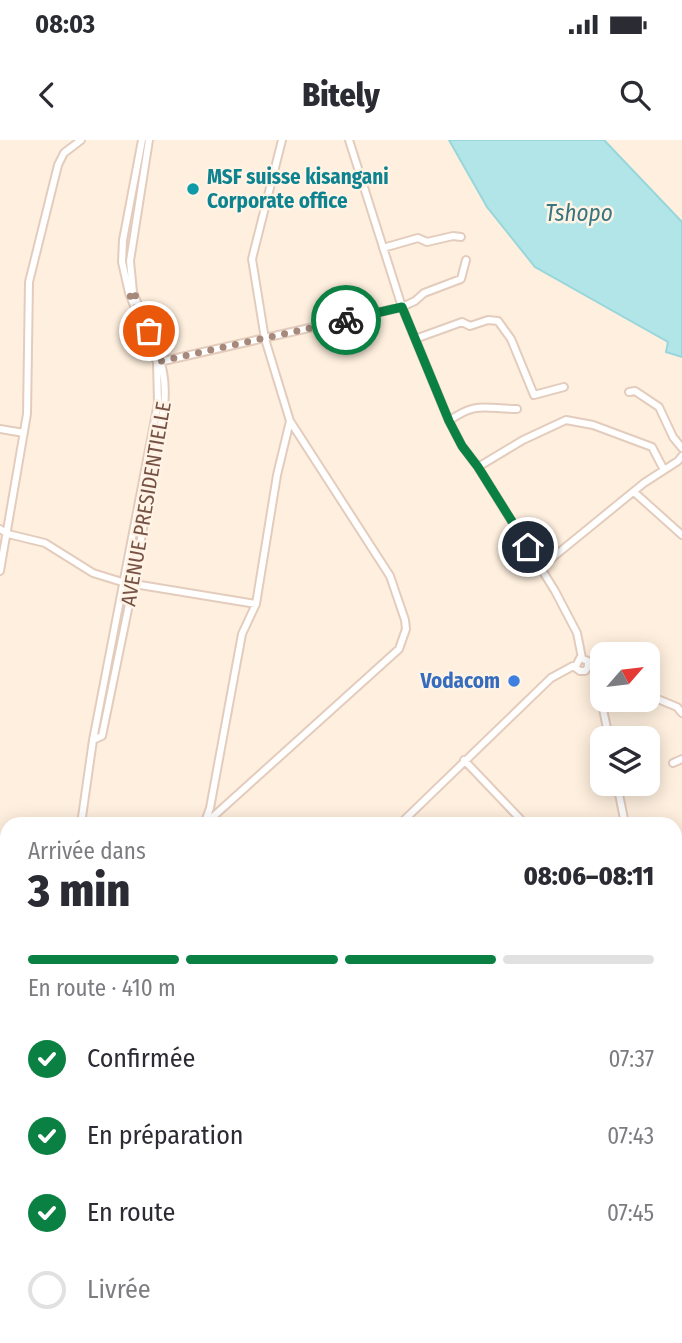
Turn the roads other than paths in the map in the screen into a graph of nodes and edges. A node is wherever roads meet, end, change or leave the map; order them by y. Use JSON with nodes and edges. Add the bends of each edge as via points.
{"nodes":[{"id":1,"x":80,"y":140,"type":"edge"},
{"id":2,"x":142,"y":140,"type":"edge"},
{"id":3,"x":149,"y":140,"type":"edge"},
{"id":4,"x":282,"y":140,"type":"edge"},
{"id":5,"x":349,"y":140,"type":"edge"},
{"id":6,"x":461,"y":237,"type":"dead end"},
{"id":7,"x":123,"y":240,"type":"junction"},
{"id":8,"x":131,"y":242,"type":"junction"},
{"id":9,"x":383,"y":248,"type":"junction"},
{"id":10,"x":466,"y":260,"type":"dead end"},
{"id":11,"x":131,"y":293,"type":"junction"},
{"id":12,"x":402,"y":307,"type":"junction"},
{"id":13,"x":265,"y":339,"type":"junction"},
{"id":14,"x":415,"y":339,"type":"junction"},
{"id":15,"x":159,"y":362,"type":"junction"},
{"id":16,"x":564,"y":387,"type":"dead end"},
{"id":17,"x":629,"y":392,"type":"dead end"},
{"id":18,"x":517,"y":409,"type":"dead end"},
{"id":19,"x":290,"y":421,"type":"junction"},
{"id":20,"x":449,"y":421,"type":"junction"},
{"id":21,"x":0,"y":429,"type":"edge"},
{"id":22,"x":24,"y":433,"type":"junction"},
{"id":23,"x":682,"y":447,"type":"edge"},
{"id":24,"x":682,"y":456,"type":"edge"},
{"id":25,"x":478,"y":467,"type":"junction"},
{"id":26,"x":664,"y":470,"type":"junction"},
{"id":27,"x":634,"y":492,"type":"junction"},
{"id":28,"x":0,"y":529,"type":"edge"},
{"id":29,"x":8,"y":534,"type":"junction"},
{"id":30,"x":682,"y":535,"type":"edge"},
{"id":31,"x":541,"y":567,"type":"junction"},
{"id":32,"x":0,"y":571,"type":"edge"},
{"id":33,"x":122,"y":582,"type":"junction"},
{"id":34,"x":133,"y":585,"type":"junction"},
{"id":35,"x":256,"y":604,"type":"junction"},
{"id":36,"x":113,"y":643,"type":"junction"},
{"id":37,"x":121,"y":647,"type":"junction"},
{"id":38,"x":582,"y":657,"type":"junction"},
{"id":39,"x":573,"y":666,"type":"junction"},
{"id":40,"x":587,"y":669,"type":"junction"},
{"id":41,"x":590,"y":671,"type":"edge"},
{"id":42,"x":660,"y":700,"type":"edge"},
{"id":43,"x":682,"y":713,"type":"edge"},
{"id":44,"x":93,"y":740,"type":"junction"},
{"id":45,"x":682,"y":759,"type":"edge"},
{"id":46,"x":464,"y":760,"type":"junction"},
{"id":47,"x":673,"y":764,"type":"dead end"},
{"id":48,"x":619,"y":796,"type":"edge"},
{"id":49,"x":82,"y":817,"type":"edge"},
{"id":50,"x":207,"y":817,"type":"edge"},
{"id":51,"x":212,"y":817,"type":"edge"},
{"id":52,"x":407,"y":817,"type":"edge"},
{"id":53,"x":517,"y":817,"type":"edge"},
{"id":54,"x":624,"y":817,"type":"edge"}],
"edges":[{"from":1,"to":22,"type":"street","via":[[58,164],[29,282]]},
{"from":2,"to":7,"type":"street","name":"AVENUE PRESIDENTIELLE"},
{"from":3,"to":8,"type":"street","name":"AVENUE PRESIDENTIELLE"},
{"from":4,"to":13,"type":"street","via":[[252,259]]},
{"from":5,"to":9,"type":"street"},
{"from":6,"to":9,"type":"street","via":[[427,242],[418,238]]},
{"from":7,"to":8,"type":"street"},
{"from":7,"to":11,"type":"street","name":"AVENUE PRESIDENTIELLE","via":[[122,262]]},
{"from":8,"to":11,"type":"street","name":"AVENUE PRESIDENTIELLE"},
{"from":9,"to":12,"type":"street"},
{"from":10,"to":12,"type":"street","via":[[461,279]]},
{"from":11,"to":15,"type":"street","name":"AVENUE PRESIDENTIELLE"},
{"from":12,"to":13,"type":"street"},
{"from":12,"to":14,"type":"street"},
{"from":13,"to":15,"type":"street"},
{"from":13,"to":19,"type":"street"},
{"from":14,"to":16,"type":"street","via":[[462,323],[498,321],[511,339],[530,390],[534,394]]},
{"from":14,"to":20,"type":"street"},
{"from":15,"to":33,"type":"street","name":"AVENUE PRESIDENTIELLE","via":[[158,403]]},
{"from":15,"to":34,"type":"street","name":"AVENUE PRESIDENTIELLE","via":[[166,389],[164,407]]},
{"from":17,"to":23,"type":"street","via":[[635,391],[659,407]]},
{"from":18,"to":20,"type":"street","via":[[480,405]]},
{"from":19,"to":35,"type":"street"},
{"from":19,"to":51,"type":"street","via":[[390,576],[406,629],[399,649]]},
{"from":20,"to":25,"type":"street"},
{"from":21,"to":22,"type":"street"},
{"from":22,"to":29,"type":"street"},
{"from":24,"to":26,"type":"street"},
{"from":25,"to":26,"type":"street","via":[[566,420],[652,447]]},
{"from":25,"to":31,"type":"street"},
{"from":26,"to":27,"type":"street"},
{"from":27,"to":30,"type":"street"},
{"from":27,"to":31,"type":"street"},
{"from":28,"to":29,"type":"street"},
{"from":29,"to":32,"type":"street"},
{"from":29,"to":33,"type":"street","via":[[45,543],[93,573]]},
{"from":31,"to":38,"type":"street","via":[[572,622]]},
{"from":33,"to":34,"type":"street"},
{"from":33,"to":36,"type":"street","name":"AVENUE PRESIDENTIELLE"},
{"from":34,"to":35,"type":"street"},
{"from":34,"to":37,"type":"street","name":"AVENUE PRESIDENTIELLE"},
{"from":35,"to":50,"type":"street","via":[[242,634]]},
{"from":36,"to":37,"type":"street"},
{"from":36,"to":44,"type":"street","name":"AVENUE PRESIDENTIELLE"},
{"from":37,"to":44,"type":"street","name":"AVENUE PRESIDENTIELLE","via":[[102,736]]},
{"from":38,"to":39,"type":"street"},
{"from":38,"to":40,"type":"street","via":[[588,661]]},
{"from":39,"to":40,"type":"street"},
{"from":39,"to":46,"type":"street","via":[[551,678]]},
{"from":40,"to":41,"type":"street"},
{"from":42,"to":43,"type":"street"},
{"from":44,"to":49,"type":"street","name":"AVENUE PRESIDENTIELLE"},
{"from":45,"to":47,"type":"street"},
{"from":46,"to":52,"type":"street"},
{"from":46,"to":53,"type":"street"},
{"from":48,"to":54,"type":"street"}]}
